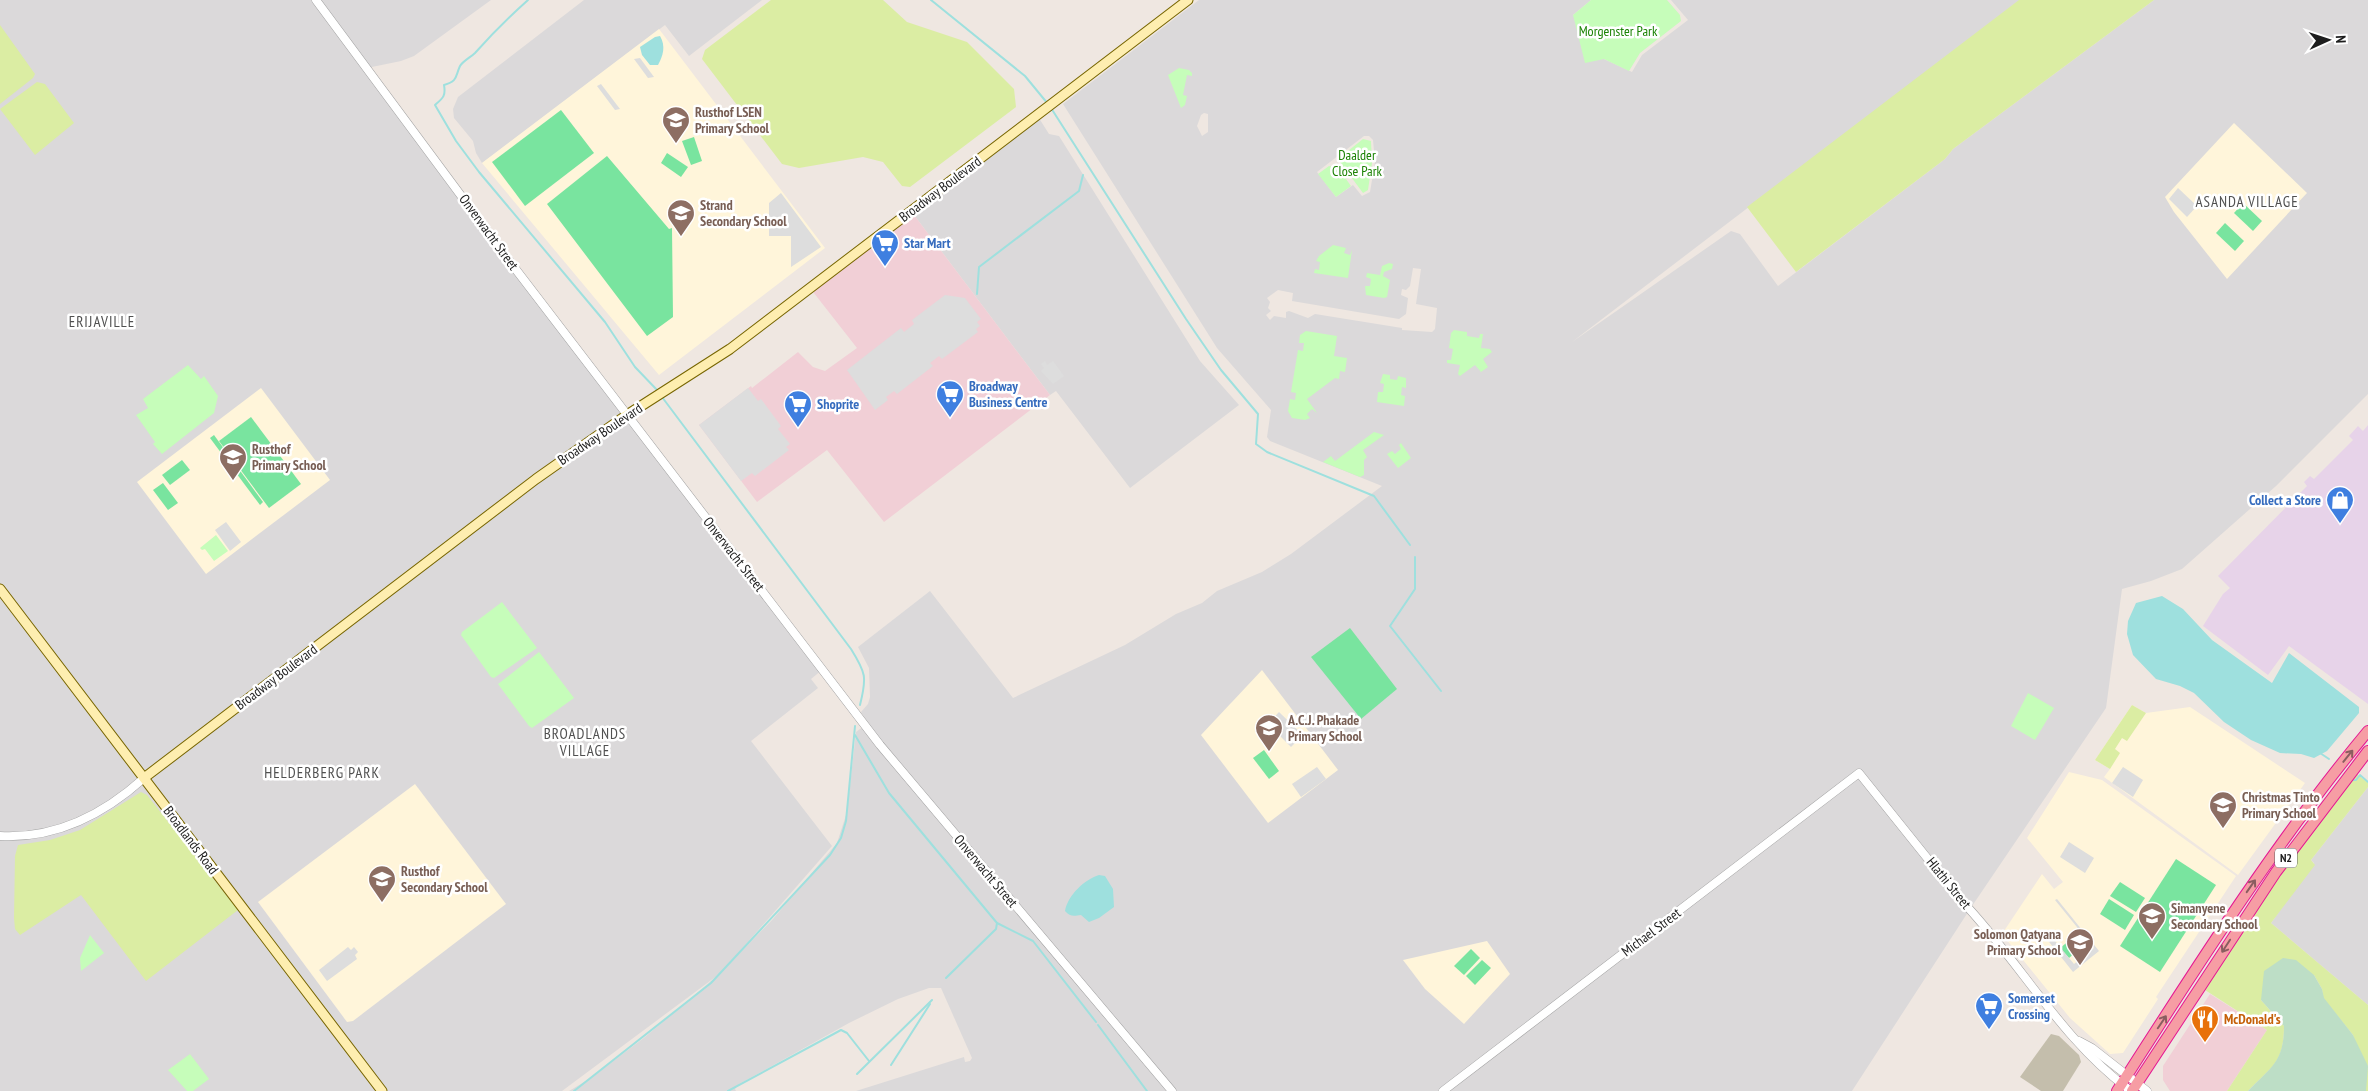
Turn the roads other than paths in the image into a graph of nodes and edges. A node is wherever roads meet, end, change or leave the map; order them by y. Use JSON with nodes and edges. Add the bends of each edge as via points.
{"nodes":[{"id":1,"x":316,"y":0,"type":"edge"},
{"id":2,"x":1188,"y":0,"type":"edge"},
{"id":3,"x":627,"y":415,"type":"junction"},
{"id":4,"x":0,"y":589,"type":"edge"},
{"id":5,"x":2368,"y":731,"type":"edge"},
{"id":6,"x":2368,"y":751,"type":"edge"},
{"id":7,"x":1859,"y":774,"type":"joint"},
{"id":8,"x":144,"y":778,"type":"junction"},
{"id":9,"x":0,"y":836,"type":"edge"},
{"id":10,"x":2122,"y":1083,"type":"edge"},
{"id":11,"x":2134,"y":1088,"type":"edge"},
{"id":12,"x":382,"y":1091,"type":"edge"},
{"id":13,"x":1172,"y":1091,"type":"edge"},
{"id":14,"x":1443,"y":1091,"type":"edge"},
{"id":15,"x":2147,"y":1091,"type":"edge"}],
"edges":[{"from":1,"to":3,"type":"street","name":"Onverwacht Street"},
{"from":2,"to":3,"type":"main road","name":"Broadway Boulevard","via":[[730,349]]},
{"from":3,"to":8,"type":"main road","name":"Broadway Boulevard","via":[[536,479]]},
{"from":3,"to":13,"type":"street","name":"Onverwacht Street","via":[[880,745]]},
{"from":4,"to":8,"type":"main road","name":"Broadlands Road"},
{"from":10,"to":5,"type":"highway","number":"N2","one_way":true,"via":[[2247,891]]},
{"from":6,"to":11,"type":"highway","number":"N2","one_way":true,"via":[[2270,880]]},
{"from":7,"to":10,"type":"street","name":"Hlathi Street","via":[[2090,1057]]},
{"from":7,"to":14,"type":"street","name":"Michael Street"},
{"from":8,"to":9,"type":"street","name":"Broadway Boulevard","via":[[105,808],[68,827],[37,835]]},
{"from":8,"to":12,"type":"main road","name":"Broadlands Road"},
{"from":10,"to":11,"type":"street","name":"Hlathi Street"},
{"from":11,"to":15,"type":"street","name":"Hlathi Street"}]}
